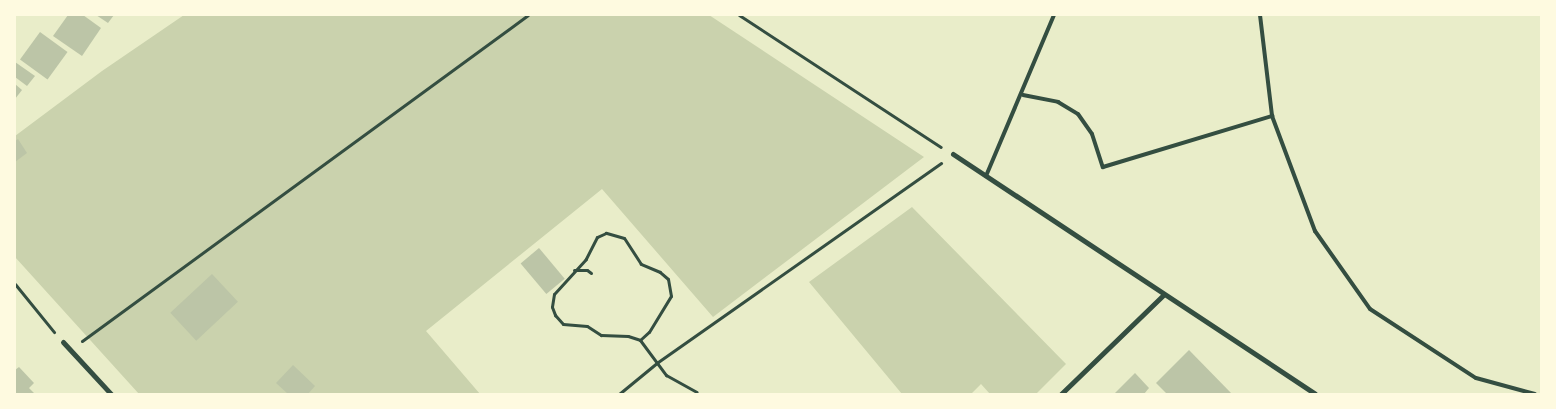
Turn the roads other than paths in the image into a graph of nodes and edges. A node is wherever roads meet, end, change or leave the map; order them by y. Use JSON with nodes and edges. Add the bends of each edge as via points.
{"nodes":[{"id":1,"x":1054,"y":15,"type":"edge"},
{"id":2,"x":1260,"y":15,"type":"edge"},
{"id":3,"x":1023,"y":94,"type":"junction"},
{"id":4,"x":1272,"y":116,"type":"junction"},
{"id":5,"x":953,"y":154,"type":"road end"},
{"id":6,"x":986,"y":177,"type":"junction"},
{"id":7,"x":1163,"y":295,"type":"junction"},
{"id":8,"x":62,"y":342,"type":"road end"},
{"id":9,"x":111,"y":394,"type":"edge"},
{"id":10,"x":1061,"y":394,"type":"edge"},
{"id":11,"x":1315,"y":394,"type":"edge"},
{"id":12,"x":1535,"y":394,"type":"edge"}],
"edges":[{"from":1,"to":3,"type":"lane"},
{"from":2,"to":4,"type":"lane"},
{"from":3,"to":4,"type":"lane","via":[[1058,102],[1078,114],[1092,134],[1103,167]]},
{"from":3,"to":6,"type":"lane"},
{"from":4,"to":12,"type":"lane","via":[[1315,231],[1370,309],[1476,378]]},
{"from":5,"to":6,"type":"street"},
{"from":6,"to":7,"type":"street"},
{"from":7,"to":10,"type":"street"},
{"from":7,"to":11,"type":"street"},
{"from":8,"to":9,"type":"street"}]}
